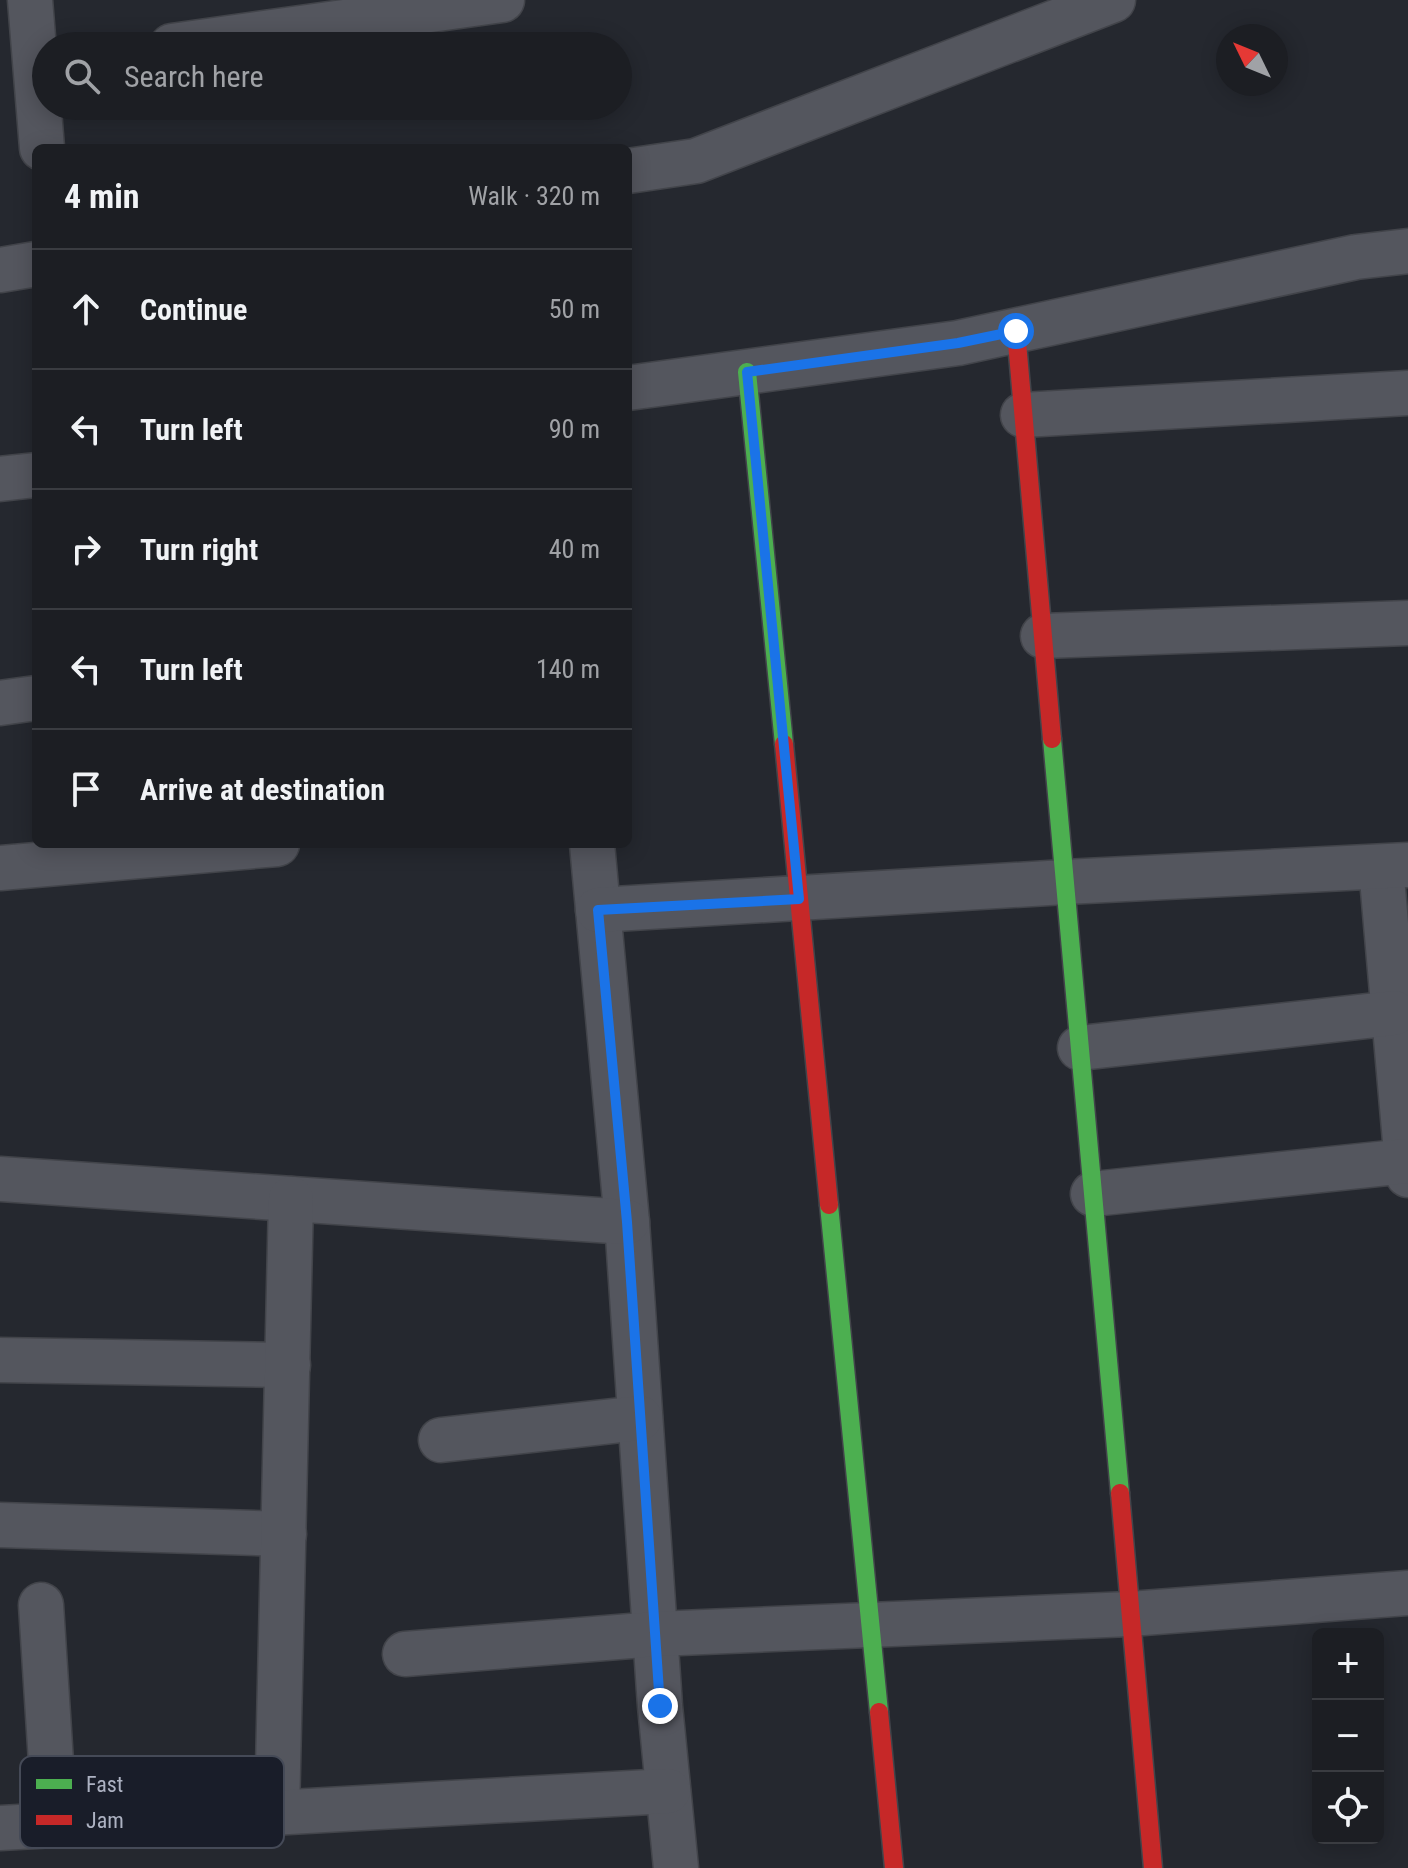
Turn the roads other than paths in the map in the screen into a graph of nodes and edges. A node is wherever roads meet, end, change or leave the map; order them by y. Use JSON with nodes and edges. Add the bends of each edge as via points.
{"nodes":[{"id":1,"x":30,"y":0,"type":"edge"},
{"id":2,"x":502,"y":0,"type":"edge"},
{"id":3,"x":1113,"y":0,"type":"edge"},
{"id":4,"x":272,"y":32,"type":"edge"},
{"id":5,"x":27,"y":66,"type":"edge"},
{"id":6,"x":32,"y":93,"type":"edge"},
{"id":7,"x":37,"y":120,"type":"edge"},
{"id":8,"x":41,"y":144,"type":"edge"},
{"id":9,"x":632,"y":170,"type":"edge"},
{"id":10,"x":1408,"y":251,"type":"edge"},
{"id":11,"x":32,"y":265,"type":"edge"},
{"id":12,"x":0,"y":270,"type":"edge"},
{"id":13,"x":1016,"y":331,"type":"junction"},
{"id":14,"x":747,"y":372,"type":"junction"},
{"id":15,"x":632,"y":387,"type":"edge"},
{"id":16,"x":1408,"y":393,"type":"edge"},
{"id":17,"x":1023,"y":415,"type":"junction"},
{"id":18,"x":32,"y":475,"type":"edge"},
{"id":19,"x":0,"y":479,"type":"edge"},
{"id":20,"x":1408,"y":623,"type":"edge"},
{"id":21,"x":1043,"y":636,"type":"junction"},
{"id":22,"x":32,"y":699,"type":"edge"},
{"id":23,"x":0,"y":703,"type":"edge"},
{"id":24,"x":231,"y":848,"type":"edge"},
{"id":25,"x":592,"y":848,"type":"edge"},
{"id":26,"x":1394,"y":866,"type":"edge"},
{"id":27,"x":0,"y":868,"type":"edge"},
{"id":28,"x":1065,"y":882,"type":"junction"},
{"id":29,"x":799,"y":899,"type":"junction"},
{"id":30,"x":598,"y":910,"type":"junction"},
{"id":31,"x":1394,"y":1013,"type":"junction"},
{"id":32,"x":1080,"y":1048,"type":"junction"},
{"id":33,"x":1407,"y":1168,"type":"edge"},
{"id":34,"x":0,"y":1179,"type":"edge"},
{"id":35,"x":1093,"y":1194,"type":"junction"},
{"id":36,"x":291,"y":1199,"type":"junction"},
{"id":37,"x":627,"y":1222,"type":"junction"},
{"id":38,"x":0,"y":1360,"type":"edge"},
{"id":39,"x":288,"y":1365,"type":"junction"},
{"id":40,"x":640,"y":1418,"type":"junction"},
{"id":41,"x":441,"y":1440,"type":"dead end"},
{"id":42,"x":0,"y":1525,"type":"edge"},
{"id":43,"x":284,"y":1534,"type":"junction"},
{"id":44,"x":1408,"y":1593,"type":"edge"},
{"id":45,"x":41,"y":1605,"type":"dead end"},
{"id":46,"x":1130,"y":1614,"type":"junction"},
{"id":47,"x":870,"y":1625,"type":"junction"},
{"id":48,"x":656,"y":1634,"type":"junction"},
{"id":49,"x":405,"y":1654,"type":"dead end"},
{"id":50,"x":51,"y":1756,"type":"edge"},
{"id":51,"x":278,"y":1756,"type":"edge"},
{"id":52,"x":668,"y":1791,"type":"junction"},
{"id":53,"x":284,"y":1812,"type":"edge"},
{"id":54,"x":20,"y":1827,"type":"edge"},
{"id":55,"x":0,"y":1828,"type":"edge"},
{"id":56,"x":676,"y":1868,"type":"edge"},
{"id":57,"x":894,"y":1868,"type":"edge"},
{"id":58,"x":1153,"y":1868,"type":"edge"}],
"edges":[{"from":1,"to":5,"type":"street"},
{"from":2,"to":4,"type":"street"},
{"from":3,"to":9,"type":"street","via":[[696,161]]},
{"from":5,"to":6,"type":"street"},
{"from":7,"to":8,"type":"street"},
{"from":10,"to":13,"type":"street","via":[[1356,257]]},
{"from":11,"to":12,"type":"street"},
{"from":13,"to":14,"type":"street"},
{"from":13,"to":17,"type":"street"},
{"from":14,"to":15,"type":"street"},
{"from":14,"to":29,"type":"street"},
{"from":16,"to":17,"type":"street"},
{"from":17,"to":21,"type":"street"},
{"from":18,"to":19,"type":"street"},
{"from":20,"to":21,"type":"street"},
{"from":21,"to":28,"type":"street"},
{"from":22,"to":23,"type":"street"},
{"from":24,"to":27,"type":"street"},
{"from":25,"to":30,"type":"street"},
{"from":26,"to":28,"type":"street"},
{"from":26,"to":31,"type":"street"},
{"from":28,"to":29,"type":"street"},
{"from":28,"to":32,"type":"street"},
{"from":29,"to":30,"type":"street"},
{"from":29,"to":47,"type":"street"},
{"from":30,"to":37,"type":"street"},
{"from":31,"to":32,"type":"street"},
{"from":31,"to":33,"type":"street"},
{"from":32,"to":35,"type":"street"},
{"from":33,"to":35,"type":"street"},
{"from":34,"to":36,"type":"street"},
{"from":35,"to":46,"type":"street"},
{"from":36,"to":37,"type":"street"},
{"from":36,"to":39,"type":"street"},
{"from":37,"to":40,"type":"street"},
{"from":38,"to":39,"type":"street"},
{"from":39,"to":43,"type":"street"},
{"from":40,"to":41,"type":"street"},
{"from":40,"to":48,"type":"street"},
{"from":42,"to":43,"type":"street"},
{"from":43,"to":51,"type":"street"},
{"from":44,"to":46,"type":"street"},
{"from":45,"to":50,"type":"street"},
{"from":46,"to":47,"type":"street"},
{"from":46,"to":58,"type":"street"},
{"from":47,"to":48,"type":"street"},
{"from":47,"to":57,"type":"street"},
{"from":48,"to":49,"type":"street"},
{"from":48,"to":52,"type":"street"},
{"from":52,"to":53,"type":"street"},
{"from":52,"to":56,"type":"street"},
{"from":54,"to":55,"type":"street"}]}
